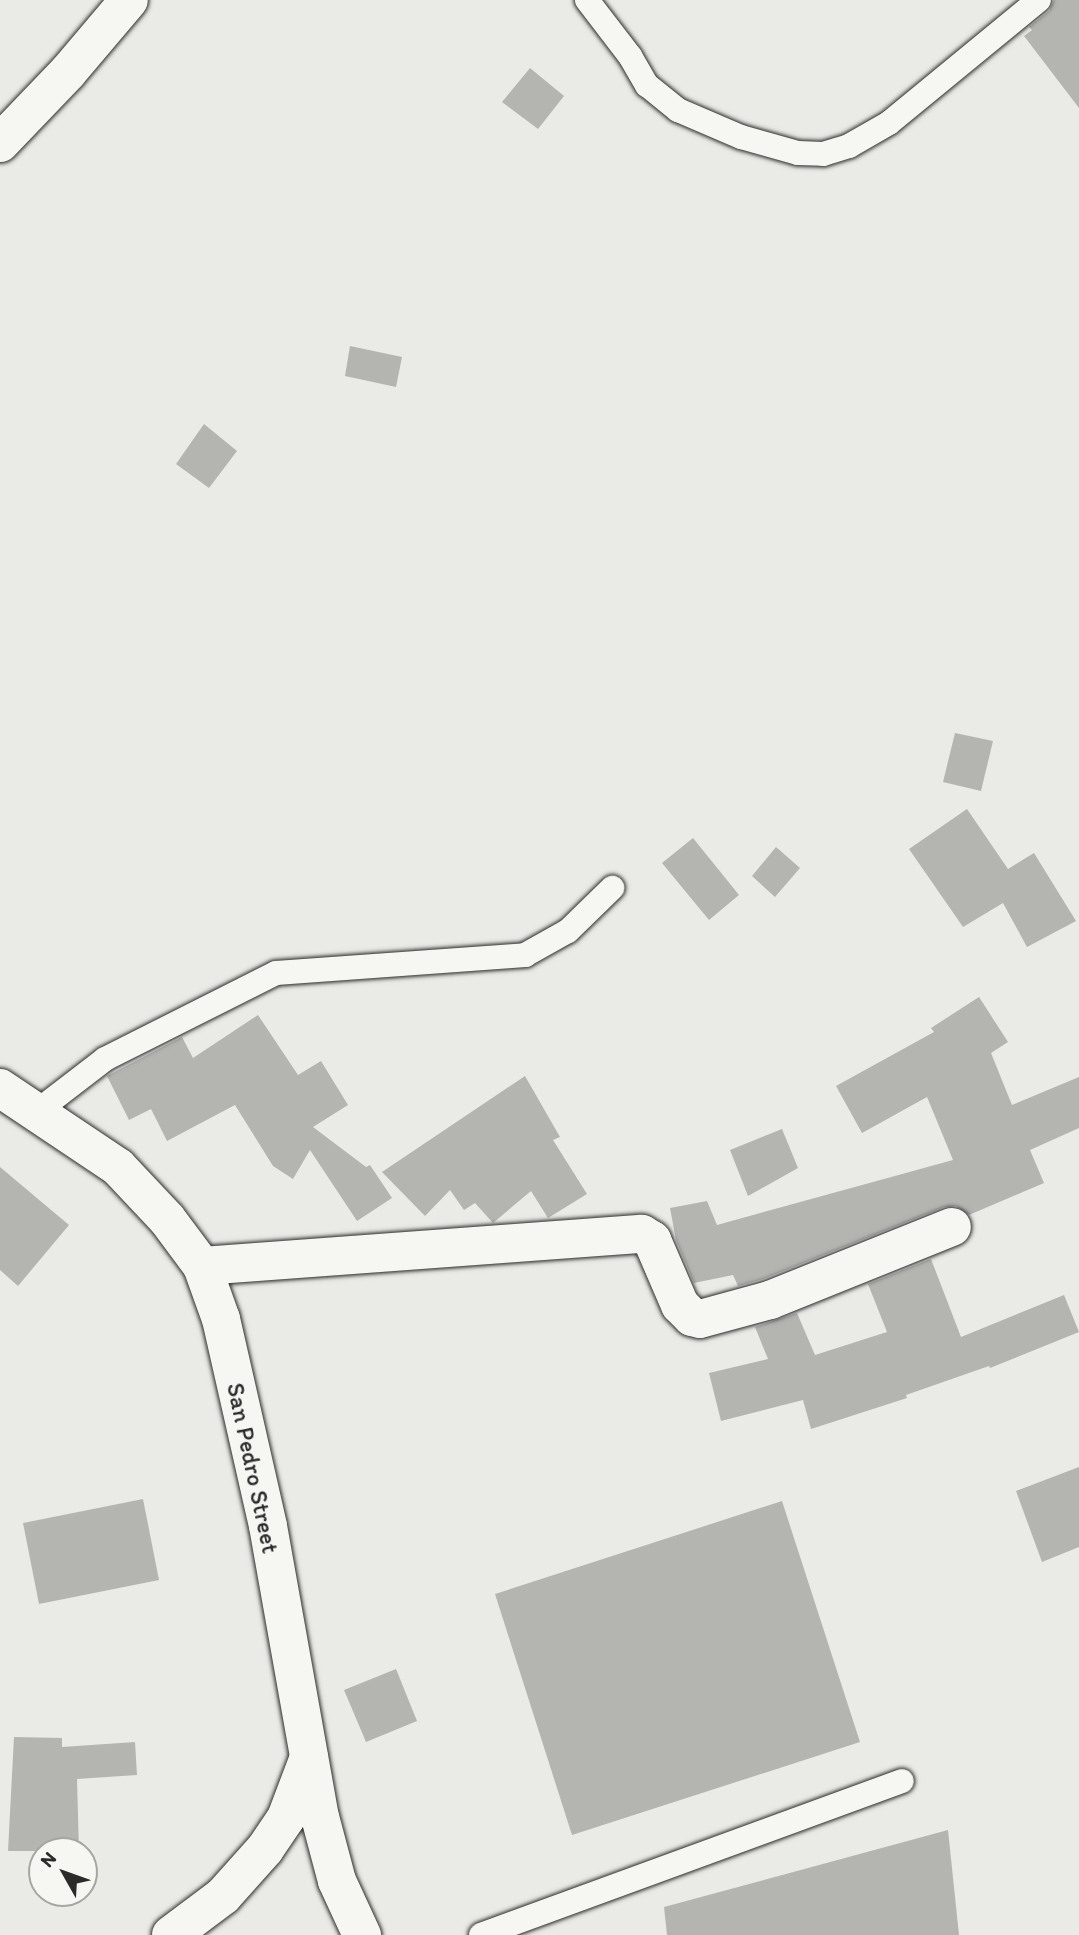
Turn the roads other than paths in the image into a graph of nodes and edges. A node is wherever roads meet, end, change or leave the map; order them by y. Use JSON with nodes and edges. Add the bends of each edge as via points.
{"nodes":[{"id":1,"x":129,"y":0,"type":"edge"},
{"id":2,"x":587,"y":0,"type":"edge"},
{"id":3,"x":1039,"y":0,"type":"edge"},
{"id":4,"x":0,"y":143,"type":"edge"},
{"id":5,"x":612,"y":888,"type":"dead end"},
{"id":6,"x":0,"y":1088,"type":"edge"},
{"id":7,"x":35,"y":1114,"type":"junction"},
{"id":8,"x":952,"y":1227,"type":"dead end"},
{"id":9,"x":202,"y":1266,"type":"junction"},
{"id":10,"x":309,"y":1757,"type":"junction"},
{"id":11,"x":902,"y":1781,"type":"dead end"},
{"id":12,"x":171,"y":1935,"type":"edge"},
{"id":13,"x":362,"y":1935,"type":"edge"},
{"id":14,"x":481,"y":1935,"type":"edge"}],
"edges":[{"from":1,"to":4,"type":"street"},
{"from":2,"to":3,"type":"lane","via":[[647,85],[678,110],[741,137],[798,153],[823,154],[849,146],[889,123]]},
{"from":5,"to":7,"type":"lane","via":[[568,931],[525,955],[276,973],[105,1059]]},
{"from":6,"to":7,"type":"street","name":"San Pedro Street"},
{"from":7,"to":9,"type":"street","name":"San Pedro Street","via":[[118,1167],[167,1219]]},
{"from":8,"to":9,"type":"street","via":[[770,1300],[700,1319],[680,1306],[652,1240],[642,1234]]},
{"from":9,"to":10,"type":"street","name":"San Pedro Street","via":[[220,1320],[268,1526]]},
{"from":10,"to":12,"type":"street","via":[[286,1818],[265,1849],[223,1896]]},
{"from":10,"to":13,"type":"street","name":"San Pedro Street","via":[[337,1881]]},
{"from":11,"to":14,"type":"lane"}]}
